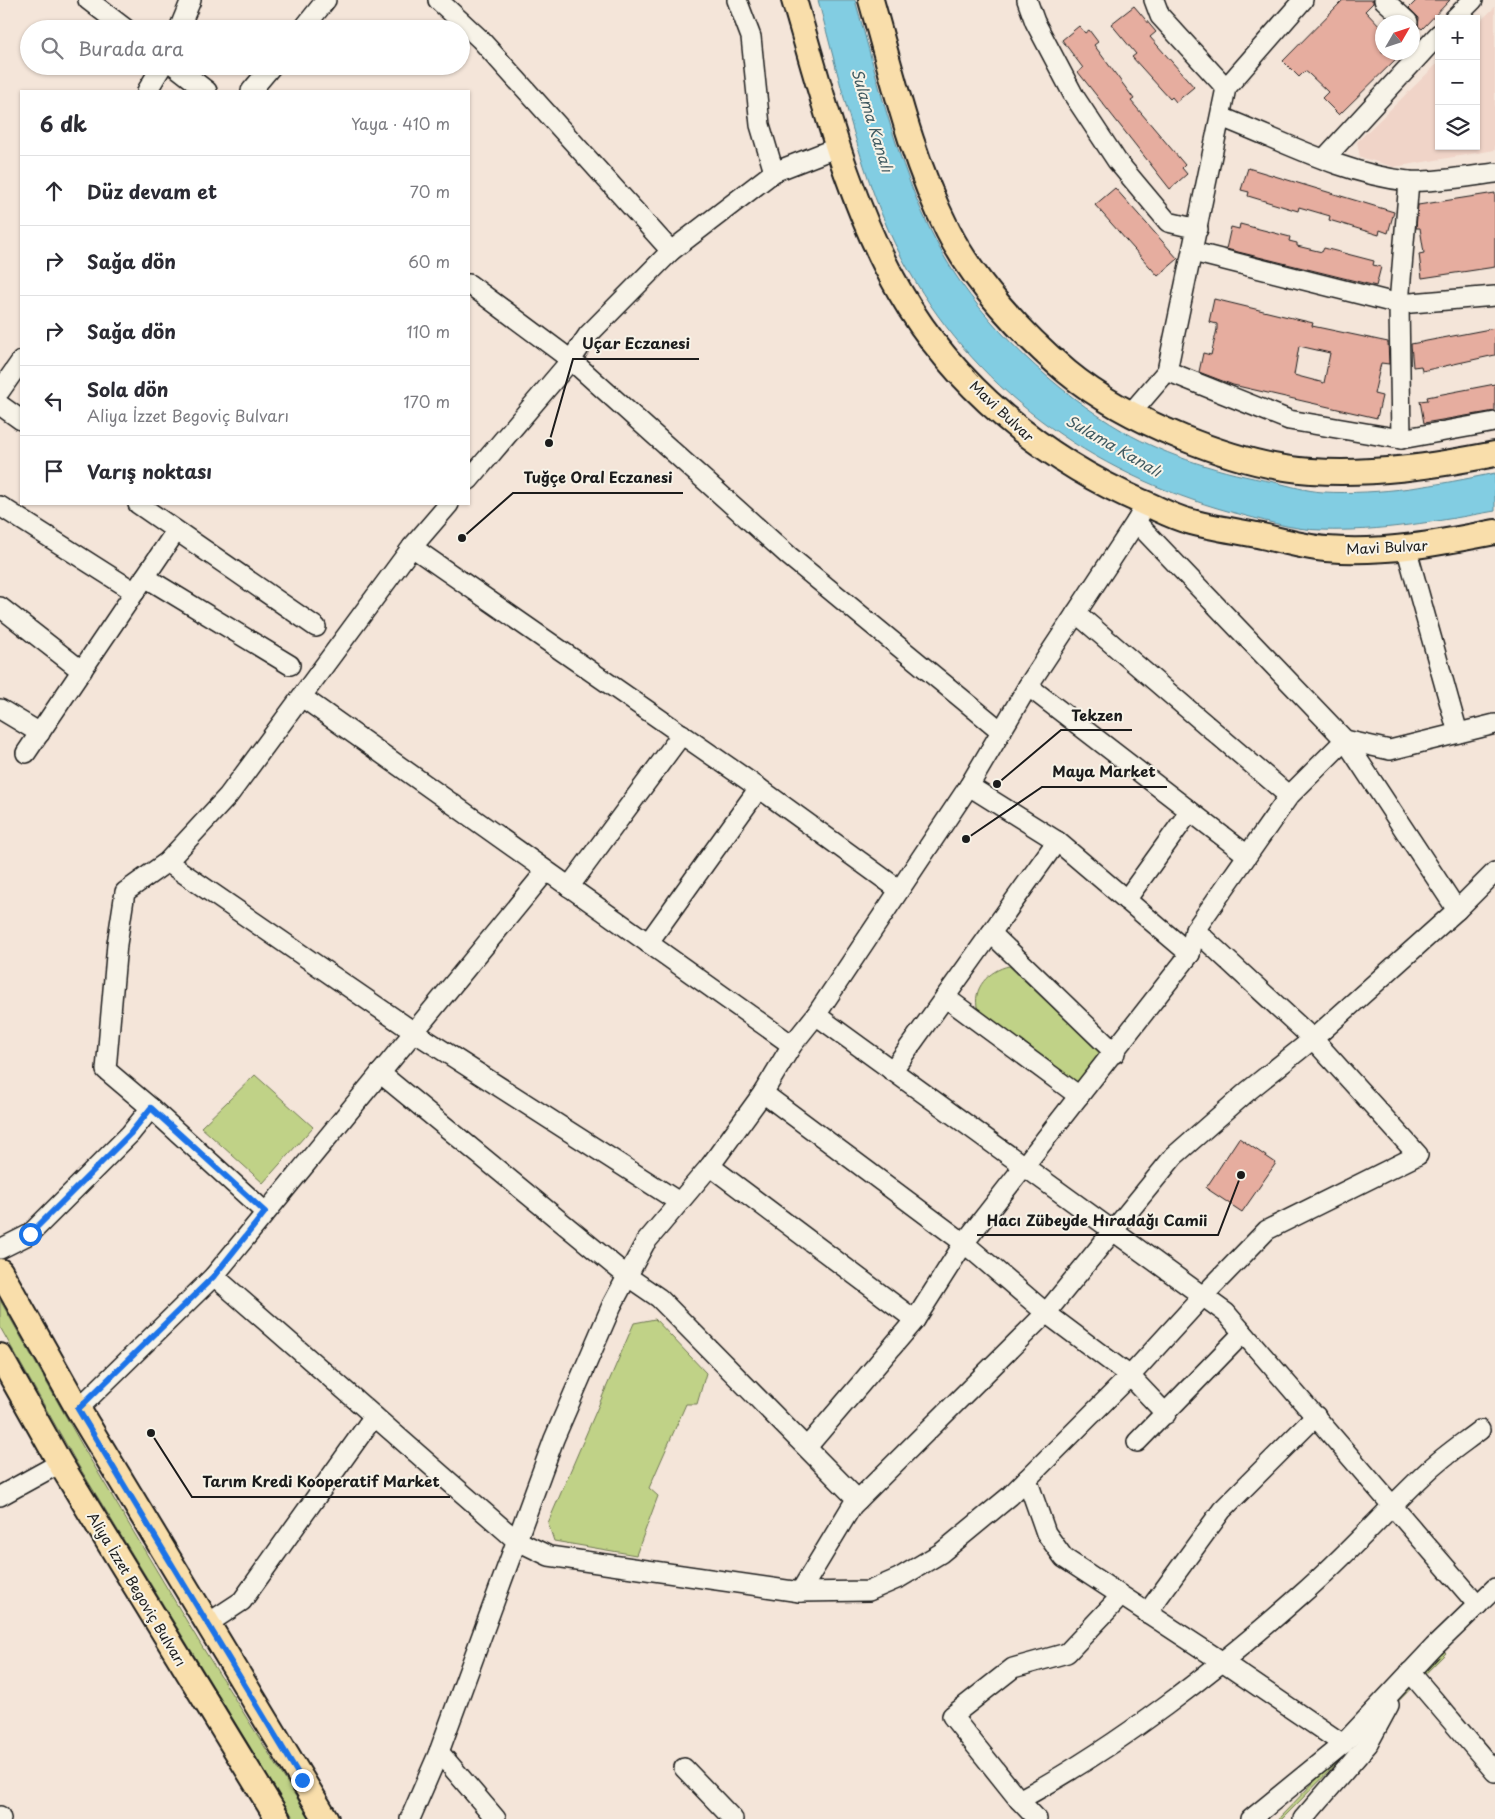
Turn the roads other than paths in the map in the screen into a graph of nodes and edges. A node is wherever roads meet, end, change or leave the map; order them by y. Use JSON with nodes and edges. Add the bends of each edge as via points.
{"nodes":[{"id":1,"x":88,"y":0,"type":"edge"},
{"id":2,"x":191,"y":0,"type":"edge"},
{"id":3,"x":326,"y":0,"type":"edge"},
{"id":4,"x":438,"y":0,"type":"edge"},
{"id":5,"x":737,"y":0,"type":"edge"},
{"id":6,"x":794,"y":0,"type":"edge"},
{"id":7,"x":871,"y":0,"type":"edge"},
{"id":8,"x":1027,"y":0,"type":"edge"},
{"id":9,"x":1154,"y":0,"type":"edge"},
{"id":10,"x":1302,"y":0,"type":"edge"},
{"id":11,"x":1384,"y":0,"type":"edge"},
{"id":12,"x":1472,"y":0,"type":"edge"},
{"id":13,"x":1400,"y":15,"type":"edge"},
{"id":14,"x":1458,"y":15,"type":"edge"},
{"id":15,"x":114,"y":20,"type":"edge"},
{"id":16,"x":183,"y":20,"type":"edge"},
{"id":17,"x":310,"y":20,"type":"edge"},
{"id":18,"x":460,"y":20,"type":"edge"},
{"id":19,"x":470,"y":30,"type":"edge"},
{"id":20,"x":1420,"y":31,"type":"edge"},
{"id":21,"x":1434,"y":39,"type":"edge"},
{"id":22,"x":157,"y":75,"type":"edge"},
{"id":23,"x":187,"y":75,"type":"edge"},
{"id":24,"x":264,"y":75,"type":"edge"},
{"id":25,"x":1226,"y":88,"type":"junction"},
{"id":26,"x":148,"y":90,"type":"edge"},
{"id":27,"x":206,"y":90,"type":"edge"},
{"id":28,"x":252,"y":90,"type":"edge"},
{"id":29,"x":1221,"y":117,"type":"junction"},
{"id":30,"x":838,"y":147,"type":"junction"},
{"id":31,"x":1324,"y":159,"type":"junction"},
{"id":32,"x":774,"y":172,"type":"junction"},
{"id":33,"x":1495,"y":174,"type":"edge"},
{"id":34,"x":1409,"y":181,"type":"junction"},
{"id":35,"x":1198,"y":229,"type":"junction"},
{"id":36,"x":671,"y":251,"type":"junction"},
{"id":37,"x":1193,"y":252,"type":"junction"},
{"id":38,"x":470,"y":285,"type":"edge"},
{"id":39,"x":1495,"y":296,"type":"edge"},
{"id":40,"x":1399,"y":304,"type":"junction"},
{"id":41,"x":571,"y":360,"type":"junction"},
{"id":42,"x":20,"y":362,"type":"edge"},
{"id":43,"x":1167,"y":371,"type":"junction"},
{"id":44,"x":1,"y":387,"type":"edge"},
{"id":45,"x":0,"y":405,"type":"edge"},
{"id":46,"x":1131,"y":413,"type":"junction"},
{"id":47,"x":20,"y":419,"type":"edge"},
{"id":48,"x":1495,"y":422,"type":"edge"},
{"id":49,"x":1401,"y":439,"type":"junction"},
{"id":50,"x":1495,"y":454,"type":"edge"},
{"id":51,"x":470,"y":479,"type":"edge"},
{"id":52,"x":139,"y":505,"type":"edge"},
{"id":53,"x":448,"y":505,"type":"edge"},
{"id":54,"x":0,"y":506,"type":"edge"},
{"id":55,"x":1141,"y":513,"type":"junction"},
{"id":56,"x":176,"y":531,"type":"junction"},
{"id":57,"x":1495,"y":532,"type":"edge"},
{"id":58,"x":412,"y":547,"type":"junction"},
{"id":59,"x":1406,"y":547,"type":"junction"},
{"id":60,"x":140,"y":584,"type":"junction"},
{"id":61,"x":0,"y":607,"type":"edge"},
{"id":62,"x":1076,"y":613,"type":"junction"},
{"id":63,"x":316,"y":627,"type":"dead end"},
{"id":64,"x":290,"y":665,"type":"dead end"},
{"id":65,"x":82,"y":671,"type":"junction"},
{"id":66,"x":1028,"y":686,"type":"junction"},
{"id":67,"x":302,"y":697,"type":"junction"},
{"id":68,"x":0,"y":709,"type":"edge"},
{"id":69,"x":1495,"y":724,"type":"edge"},
{"id":70,"x":1001,"y":731,"type":"junction"},
{"id":71,"x":40,"y":733,"type":"junction"},
{"id":72,"x":1458,"y":733,"type":"junction"},
{"id":73,"x":682,"y":734,"type":"junction"},
{"id":74,"x":1346,"y":740,"type":"junction"},
{"id":75,"x":26,"y":753,"type":"dead end"},
{"id":76,"x":969,"y":786,"type":"junction"},
{"id":77,"x":759,"y":788,"type":"junction"},
{"id":78,"x":1289,"y":796,"type":"junction"},
{"id":79,"x":1190,"y":811,"type":"junction"},
{"id":80,"x":1057,"y":841,"type":"junction"},
{"id":81,"x":1247,"y":856,"type":"junction"},
{"id":82,"x":167,"y":862,"type":"junction"},
{"id":83,"x":546,"y":871,"type":"junction"},
{"id":84,"x":1495,"y":872,"type":"edge"},
{"id":85,"x":569,"y":887,"type":"junction"},
{"id":86,"x":898,"y":889,"type":"junction"},
{"id":87,"x":1126,"y":900,"type":"junction"},
{"id":88,"x":1457,"y":910,"type":"junction"},
{"id":89,"x":1195,"y":930,"type":"junction"},
{"id":90,"x":991,"y":933,"type":"junction"},
{"id":91,"x":648,"y":943,"type":"junction"},
{"id":92,"x":1190,"y":954,"type":"junction"},
{"id":93,"x":945,"y":997,"type":"junction"},
{"id":94,"x":816,"y":1015,"type":"junction"},
{"id":95,"x":414,"y":1032,"type":"junction"},
{"id":96,"x":1313,"y":1039,"type":"junction"},
{"id":97,"x":792,"y":1045,"type":"junction"},
{"id":98,"x":1115,"y":1053,"type":"junction"},
{"id":99,"x":892,"y":1071,"type":"junction"},
{"id":100,"x":380,"y":1073,"type":"junction"},
{"id":101,"x":763,"y":1093,"type":"junction"},
{"id":102,"x":1080,"y":1096,"type":"junction"},
{"id":103,"x":151,"y":1108,"type":"junction"},
{"id":104,"x":710,"y":1166,"type":"junction"},
{"id":105,"x":1026,"y":1166,"type":"junction"},
{"id":106,"x":679,"y":1202,"type":"junction"},
{"id":107,"x":265,"y":1212,"type":"junction"},
{"id":108,"x":1115,"y":1231,"type":"junction"},
{"id":109,"x":964,"y":1243,"type":"junction"},
{"id":110,"x":0,"y":1249,"type":"edge"},
{"id":111,"x":0,"y":1271,"type":"edge"},
{"id":112,"x":214,"y":1276,"type":"junction"},
{"id":113,"x":627,"y":1276,"type":"junction"},
{"id":114,"x":1203,"y":1296,"type":"junction"},
{"id":115,"x":1046,"y":1313,"type":"junction"},
{"id":116,"x":915,"y":1320,"type":"junction"},
{"id":117,"x":1244,"y":1333,"type":"junction"},
{"id":118,"x":0,"y":1356,"type":"edge"},
{"id":119,"x":1130,"y":1376,"type":"junction"},
{"id":120,"x":78,"y":1409,"type":"junction"},
{"id":121,"x":1166,"y":1414,"type":"junction"},
{"id":122,"x":374,"y":1416,"type":"junction"},
{"id":123,"x":1316,"y":1416,"type":"junction"},
{"id":124,"x":1480,"y":1430,"type":"dead end"},
{"id":125,"x":1137,"y":1442,"type":"dead end"},
{"id":126,"x":807,"y":1447,"type":"junction"},
{"id":127,"x":60,"y":1463,"type":"junction"},
{"id":128,"x":1027,"y":1479,"type":"junction"},
{"id":129,"x":0,"y":1496,"type":"edge"},
{"id":130,"x":858,"y":1500,"type":"junction"},
{"id":131,"x":1393,"y":1506,"type":"junction"},
{"id":132,"x":516,"y":1540,"type":"junction"},
{"id":133,"x":1495,"y":1588,"type":"edge"},
{"id":134,"x":800,"y":1592,"type":"junction"},
{"id":135,"x":1121,"y":1596,"type":"junction"},
{"id":136,"x":1478,"y":1605,"type":"junction"},
{"id":137,"x":1147,"y":1613,"type":"junction"},
{"id":138,"x":206,"y":1624,"type":"junction"},
{"id":139,"x":1221,"y":1661,"type":"junction"},
{"id":140,"x":1410,"y":1672,"type":"junction"},
{"id":141,"x":1343,"y":1744,"type":"junction"},
{"id":142,"x":439,"y":1752,"type":"junction"},
{"id":143,"x":684,"y":1768,"type":"dead end"},
{"id":144,"x":1495,"y":1772,"type":"edge"},
{"id":145,"x":1019,"y":1800,"type":"junction"},
{"id":146,"x":278,"y":1819,"type":"edge"},
{"id":147,"x":326,"y":1819,"type":"edge"},
{"id":148,"x":410,"y":1819,"type":"edge"},
{"id":149,"x":496,"y":1819,"type":"edge"},
{"id":150,"x":733,"y":1819,"type":"edge"},
{"id":151,"x":1038,"y":1819,"type":"edge"},
{"id":152,"x":1251,"y":1819,"type":"edge"},
{"id":153,"x":1303,"y":1819,"type":"edge"}],
"edges":[{"from":1,"to":15,"type":"street"},
{"from":2,"to":16,"type":"street"},
{"from":3,"to":17,"type":"street"},
{"from":4,"to":18,"type":"street"},
{"from":5,"to":32,"type":"street","via":[[752,45],[760,125]]},
{"from":6,"to":30,"type":"main road","name":"Mavi Bulvar"},
{"from":7,"to":46,"type":"main road","via":[[918,160],[948,232],[983,284],[1022,330],[1068,373]]},
{"from":8,"to":35,"type":"street","via":[[1074,96],[1117,161],[1168,222]]},
{"from":9,"to":25,"type":"street","via":[[1160,16]]},
{"from":10,"to":25,"type":"street"},
{"from":11,"to":13,"type":"street"},
{"from":12,"to":14,"type":"street"},
{"from":19,"to":36,"type":"street"},
{"from":20,"to":21,"type":"street"},
{"from":21,"to":31,"type":"street"},
{"from":22,"to":26,"type":"street"},
{"from":23,"to":27,"type":"street"},
{"from":24,"to":28,"type":"street"},
{"from":25,"to":29,"type":"street"},
{"from":29,"to":31,"type":"street"},
{"from":29,"to":35,"type":"street"},
{"from":30,"to":32,"type":"street"},
{"from":30,"to":55,"type":"main road","name":"Mavi Bulvar","via":[[875,244],[900,292],[933,342],[987,401],[1032,440],[1112,489]]},
{"from":31,"to":34,"type":"street"},
{"from":32,"to":36,"type":"street"},
{"from":33,"to":34,"type":"street"},
{"from":34,"to":40,"type":"street"},
{"from":35,"to":37,"type":"street"},
{"from":36,"to":41,"type":"street","via":[[588,335]]},
{"from":37,"to":40,"type":"street"},
{"from":37,"to":43,"type":"street"},
{"from":38,"to":41,"type":"street"},
{"from":39,"to":40,"type":"street"},
{"from":40,"to":49,"type":"street"},
{"from":41,"to":51,"type":"street"},
{"from":41,"to":70,"type":"street","via":[[789,556]]},
{"from":42,"to":44,"type":"street"},
{"from":43,"to":46,"type":"street"},
{"from":43,"to":49,"type":"street","via":[[1289,420]]},
{"from":45,"to":47,"type":"street"},
{"from":46,"to":50,"type":"main road","via":[[1214,450],[1309,471],[1392,471]]},
{"from":48,"to":49,"type":"street"},
{"from":52,"to":56,"type":"street"},
{"from":53,"to":58,"type":"street"},
{"from":54,"to":60,"type":"street"},
{"from":55,"to":59,"type":"main road","name":"Mavi Bulvar","via":[[1325,549]]},
{"from":55,"to":62,"type":"street"},
{"from":55,"to":74,"type":"street"},
{"from":56,"to":60,"type":"street"},
{"from":56,"to":63,"type":"street"},
{"from":57,"to":59,"type":"main road","name":"Mavi Bulvar"},
{"from":58,"to":67,"type":"street"},
{"from":58,"to":73,"type":"street"},
{"from":59,"to":72,"type":"street"},
{"from":60,"to":64,"type":"street"},
{"from":60,"to":65,"type":"street"},
{"from":61,"to":65,"type":"street"},
{"from":62,"to":66,"type":"street"},
{"from":62,"to":78,"type":"street"},
{"from":65,"to":71,"type":"street"},
{"from":66,"to":70,"type":"street"},
{"from":66,"to":79,"type":"street"},
{"from":67,"to":82,"type":"street","via":[[228,796]]},
{"from":67,"to":83,"type":"street"},
{"from":68,"to":71,"type":"street"},
{"from":69,"to":72,"type":"street"},
{"from":70,"to":76,"type":"street"},
{"from":71,"to":75,"type":"street"},
{"from":72,"to":74,"type":"street","via":[[1390,750]]},
{"from":73,"to":77,"type":"street"},
{"from":73,"to":85,"type":"street"},
{"from":74,"to":78,"type":"street"},
{"from":74,"to":88,"type":"street"},
{"from":76,"to":80,"type":"street"},
{"from":76,"to":86,"type":"street"},
{"from":77,"to":86,"type":"street"},
{"from":77,"to":91,"type":"street"},
{"from":78,"to":81,"type":"street"},
{"from":79,"to":81,"type":"street"},
{"from":79,"to":87,"type":"street"},
{"from":80,"to":87,"type":"street"},
{"from":80,"to":90,"type":"street"},
{"from":81,"to":89,"type":"street"},
{"from":82,"to":95,"type":"street"},
{"from":82,"to":103,"type":"street","via":[[125,892],[106,1070]]},
{"from":83,"to":85,"type":"street"},
{"from":83,"to":95,"type":"street"},
{"from":84,"to":88,"type":"street"},
{"from":85,"to":91,"type":"street"},
{"from":86,"to":94,"type":"street"},
{"from":87,"to":92,"type":"street"},
{"from":88,"to":96,"type":"street"},
{"from":89,"to":92,"type":"street"},
{"from":89,"to":96,"type":"street"},
{"from":90,"to":93,"type":"street"},
{"from":90,"to":98,"type":"street"},
{"from":91,"to":97,"type":"street"},
{"from":92,"to":98,"type":"street"},
{"from":93,"to":99,"type":"street"},
{"from":93,"to":102,"type":"street"},
{"from":94,"to":97,"type":"street"},
{"from":94,"to":99,"type":"street"},
{"from":95,"to":100,"type":"street"},
{"from":95,"to":106,"type":"street"},
{"from":96,"to":108,"type":"street","via":[[1174,1156]]},
{"from":96,"to":114,"type":"street","via":[[1418,1155],[1267,1230]]},
{"from":97,"to":101,"type":"street"},
{"from":98,"to":102,"type":"street"},
{"from":99,"to":105,"type":"street"},
{"from":100,"to":107,"type":"street"},
{"from":100,"to":113,"type":"street"},
{"from":101,"to":104,"type":"street"},
{"from":101,"to":109,"type":"street"},
{"from":102,"to":105,"type":"street"},
{"from":103,"to":107,"type":"street"},
{"from":103,"to":110,"type":"street","via":[[130,1134],[30,1234]]},
{"from":104,"to":106,"type":"street"},
{"from":104,"to":116,"type":"street"},
{"from":105,"to":108,"type":"street"},
{"from":105,"to":109,"type":"street"},
{"from":106,"to":113,"type":"street","via":[[645,1244]]},
{"from":107,"to":112,"type":"street"},
{"from":108,"to":114,"type":"street"},
{"from":108,"to":115,"type":"street"},
{"from":109,"to":115,"type":"street"},
{"from":109,"to":116,"type":"street"},
{"from":111,"to":120,"type":"main road"},
{"from":112,"to":120,"type":"street"},
{"from":112,"to":122,"type":"street"},
{"from":113,"to":126,"type":"street","via":[[659,1298]]},
{"from":113,"to":132,"type":"street","via":[[554,1439]]},
{"from":114,"to":117,"type":"street","via":[[1226,1313]]},
{"from":114,"to":119,"type":"street"},
{"from":115,"to":119,"type":"street"},
{"from":115,"to":130,"type":"street"},
{"from":116,"to":126,"type":"street"},
{"from":117,"to":121,"type":"street"},
{"from":117,"to":123,"type":"street"},
{"from":118,"to":127,"type":"main road","name":"Aliya İzzet Begoviç Bulvarı"},
{"from":119,"to":121,"type":"street"},
{"from":119,"to":128,"type":"street"},
{"from":120,"to":138,"type":"main road"},
{"from":121,"to":125,"type":"street"},
{"from":122,"to":132,"type":"street"},
{"from":122,"to":138,"type":"street","via":[[242,1601]]},
{"from":123,"to":131,"type":"street"},
{"from":123,"to":137,"type":"street","via":[[1222,1510]]},
{"from":124,"to":131,"type":"street","via":[[1430,1469]]},
{"from":126,"to":130,"type":"street"},
{"from":127,"to":129,"type":"street"},
{"from":127,"to":146,"type":"main road","name":"Aliya İzzet Begoviç Bulvarı"},
{"from":128,"to":134,"type":"street","via":[[941,1553],[899,1578],[868,1591]]},
{"from":128,"to":135,"type":"street","via":[[1046,1533],[1064,1558]]},
{"from":130,"to":134,"type":"street"},
{"from":131,"to":136,"type":"street"},
{"from":131,"to":139,"type":"street","via":[[1303,1594]]},
{"from":132,"to":134,"type":"street","via":[[549,1556]]},
{"from":132,"to":142,"type":"street"},
{"from":133,"to":136,"type":"street"},
{"from":135,"to":137,"type":"street"},
{"from":135,"to":145,"type":"street","via":[[1067,1653],[1014,1668],[952,1716]]},
{"from":136,"to":140,"type":"street"},
{"from":137,"to":139,"type":"street"},
{"from":138,"to":147,"type":"main road"},
{"from":139,"to":141,"type":"street"},
{"from":139,"to":145,"type":"street","via":[[1156,1712],[1070,1772]]},
{"from":140,"to":141,"type":"street"},
{"from":140,"to":144,"type":"street"},
{"from":140,"to":153,"type":"street","via":[[1368,1744]]},
{"from":141,"to":152,"type":"street"},
{"from":142,"to":148,"type":"street"},
{"from":142,"to":149,"type":"street"},
{"from":143,"to":150,"type":"street"},
{"from":145,"to":151,"type":"street"}]}
